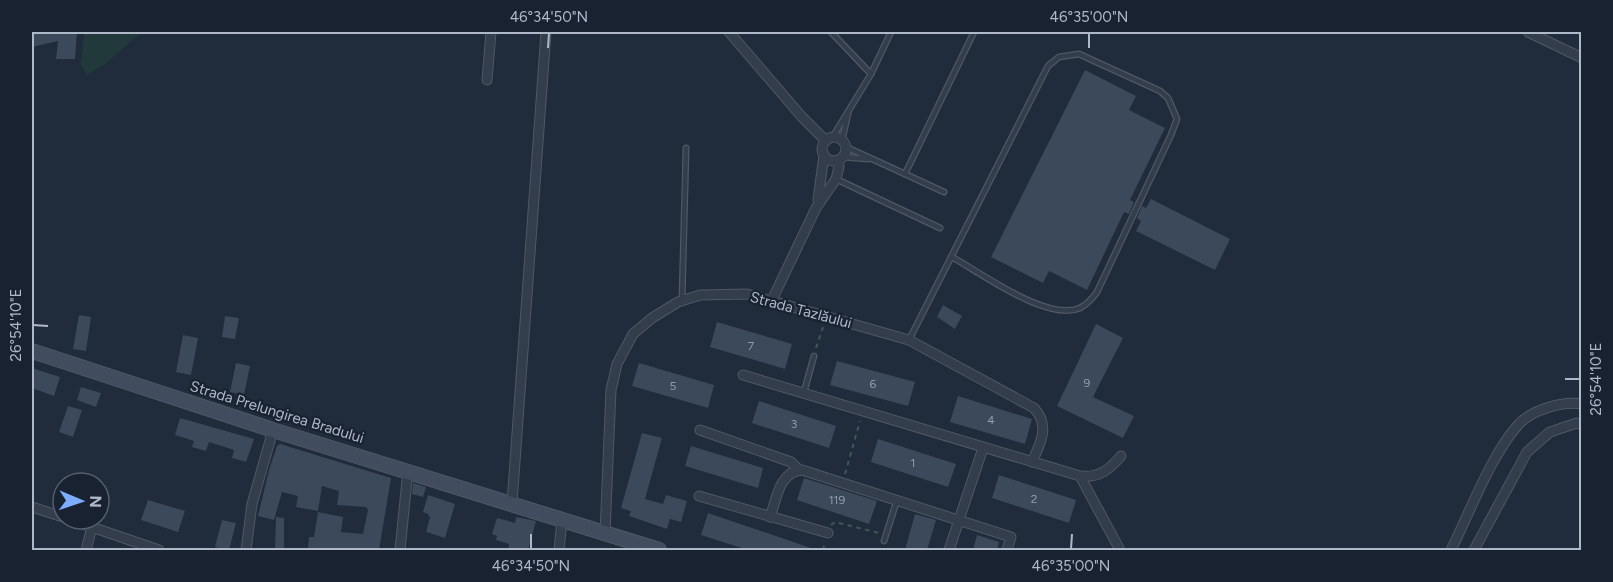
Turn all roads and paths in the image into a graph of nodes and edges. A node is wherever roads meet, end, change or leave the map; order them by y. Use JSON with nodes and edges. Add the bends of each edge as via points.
{"nodes":[{"id":1,"x":491,"y":32,"type":"edge"},
{"id":2,"x":546,"y":32,"type":"edge"},
{"id":3,"x":729,"y":32,"type":"edge"},
{"id":4,"x":831,"y":32,"type":"edge"},
{"id":5,"x":891,"y":32,"type":"edge"},
{"id":6,"x":974,"y":32,"type":"edge"},
{"id":7,"x":1528,"y":32,"type":"edge"},
{"id":8,"x":1581,"y":57,"type":"edge"},
{"id":9,"x":871,"y":74,"type":"junction"},
{"id":10,"x":487,"y":80,"type":"dead end"},
{"id":11,"x":849,"y":111,"type":"junction"},
{"id":12,"x":838,"y":147,"type":"junction"},
{"id":13,"x":686,"y":148,"type":"dead end"},
{"id":14,"x":824,"y":155,"type":"junction"},
{"id":15,"x":871,"y":160,"type":"junction"},
{"id":16,"x":905,"y":174,"type":"junction"},
{"id":17,"x":836,"y":179,"type":"junction"},
{"id":18,"x":944,"y":192,"type":"dead end"},
{"id":19,"x":816,"y":208,"type":"junction"},
{"id":20,"x":940,"y":228,"type":"dead end"},
{"id":21,"x":952,"y":257,"type":"junction"},
{"id":22,"x":772,"y":300,"type":"junction"},
{"id":23,"x":682,"y":301,"type":"junction"},
{"id":24,"x":826,"y":316,"type":"junction"},
{"id":25,"x":909,"y":340,"type":"junction"},
{"id":26,"x":32,"y":351,"type":"edge"},
{"id":27,"x":814,"y":356,"type":"joint"},
{"id":28,"x":743,"y":375,"type":"dead end"},
{"id":29,"x":804,"y":392,"type":"junction"},
{"id":30,"x":1581,"y":404,"type":"edge"},
{"id":31,"x":863,"y":410,"type":"junction"},
{"id":32,"x":1581,"y":425,"type":"edge"},
{"id":33,"x":273,"y":430,"type":"junction"},
{"id":34,"x":700,"y":430,"type":"dead end"},
{"id":35,"x":983,"y":448,"type":"junction"},
{"id":36,"x":1120,"y":456,"type":"dead end"},
{"id":37,"x":1032,"y":462,"type":"junction"},
{"id":38,"x":408,"y":470,"type":"junction"},
{"id":39,"x":799,"y":470,"type":"junction"},
{"id":40,"x":1085,"y":476,"type":"junction"},
{"id":41,"x":842,"y":482,"type":"junction"},
{"id":42,"x":699,"y":496,"type":"dead end"},
{"id":43,"x":897,"y":500,"type":"junction"},
{"id":44,"x":512,"y":503,"type":"junction"},
{"id":45,"x":32,"y":507,"type":"edge"},
{"id":46,"x":51,"y":513,"type":"edge"},
{"id":47,"x":770,"y":517,"type":"junction"},
{"id":48,"x":959,"y":519,"type":"junction"},
{"id":49,"x":562,"y":520,"type":"junction"},
{"id":50,"x":91,"y":531,"type":"edge"},
{"id":51,"x":104,"y":531,"type":"edge"},
{"id":52,"x":605,"y":533,"type":"junction"},
{"id":53,"x":828,"y":533,"type":"joint"},
{"id":54,"x":886,"y":535,"type":"junction"},
{"id":55,"x":884,"y":541,"type":"dead end"},
{"id":56,"x":86,"y":550,"type":"edge"},
{"id":57,"x":159,"y":550,"type":"edge"},
{"id":58,"x":246,"y":550,"type":"edge"},
{"id":59,"x":400,"y":550,"type":"edge"},
{"id":60,"x":559,"y":550,"type":"edge"},
{"id":61,"x":659,"y":550,"type":"edge"},
{"id":62,"x":949,"y":550,"type":"edge"},
{"id":63,"x":1007,"y":550,"type":"edge"},
{"id":64,"x":1120,"y":550,"type":"edge"},
{"id":65,"x":1451,"y":550,"type":"edge"},
{"id":66,"x":1474,"y":550,"type":"edge"}],
"edges":[{"from":1,"to":10,"type":"street"},
{"from":2,"to":44,"type":"street"},
{"from":3,"to":12,"type":"street","via":[[802,117]]},
{"from":4,"to":9,"type":"lane"},
{"from":5,"to":9,"type":"lane"},
{"from":6,"to":16,"type":"lane"},
{"from":7,"to":8,"type":"street"},
{"from":9,"to":11,"type":"lane"},
{"from":11,"to":12,"type":"lane"},
{"from":11,"to":12,"type":"lane"},
{"from":12,"to":14,"type":"street","via":[[822,150]]},
{"from":12,"to":14,"type":"street","via":[[830,160]]},
{"from":12,"to":15,"type":"lane"},
{"from":12,"to":15,"type":"lane"},
{"from":12,"to":17,"type":"street"},
{"from":13,"to":23,"type":"lane"},
{"from":14,"to":19,"type":"street"},
{"from":15,"to":16,"type":"lane"},
{"from":16,"to":18,"type":"lane"},
{"from":17,"to":19,"type":"street"},
{"from":17,"to":20,"type":"lane"},
{"from":19,"to":22,"type":"street"},
{"from":21,"to":21,"type":"lane","via":[[1048,66],[1059,57],[1079,54],[1168,98],[1177,119],[1171,135],[1088,304],[1078,309],[1054,310],[1031,302]]},
{"from":21,"to":25,"type":"lane"},
{"from":22,"to":23,"type":"street","name":"Strada Tazlăului","via":[[720,293]]},
{"from":22,"to":24,"type":"street","name":"Strada Tazlăului"},
{"from":23,"to":52,"type":"street","name":"Strada Tazlăului","via":[[633,334],[616,364],[611,390]]},
{"from":24,"to":25,"type":"street","name":"Strada Tazlăului"},
{"from":24,"to":27,"type":"path"},
{"from":25,"to":37,"type":"street","name":"Strada Tazlăului","via":[[1034,408],[1044,424]]},
{"from":26,"to":33,"type":"street","name":"Strada Prelungirea Bradului"},
{"from":27,"to":29,"type":"lane"},
{"from":28,"to":29,"type":"street"},
{"from":29,"to":31,"type":"street"},
{"from":30,"to":65,"type":"street","via":[[1556,406],[1532,414],[1518,424]]},
{"from":31,"to":35,"type":"street"},
{"from":31,"to":41,"type":"path"},
{"from":32,"to":66,"type":"street","via":[[1576,423],[1550,432],[1527,452]]},
{"from":33,"to":38,"type":"street","name":"Strada Prelungirea Bradului"},
{"from":33,"to":58,"type":"street","via":[[252,504]]},
{"from":34,"to":39,"type":"street","via":[[791,462]]},
{"from":35,"to":37,"type":"street"},
{"from":35,"to":48,"type":"street"},
{"from":36,"to":40,"type":"street","via":[[1109,470]]},
{"from":37,"to":40,"type":"street"},
{"from":38,"to":44,"type":"street","name":"Strada Prelungirea Bradului"},
{"from":38,"to":59,"type":"street"},
{"from":39,"to":41,"type":"street"},
{"from":39,"to":47,"type":"street","via":[[785,476]]},
{"from":40,"to":64,"type":"street"},
{"from":41,"to":43,"type":"street"},
{"from":42,"to":47,"type":"street"},
{"from":43,"to":48,"type":"street"},
{"from":43,"to":54,"type":"lane"},
{"from":44,"to":49,"type":"street","name":"Strada Prelungirea Bradului"},
{"from":45,"to":46,"type":"street"},
{"from":47,"to":53,"type":"street"},
{"from":48,"to":62,"type":"street"},
{"from":48,"to":63,"type":"street","via":[[1011,537]]},
{"from":49,"to":52,"type":"street","name":"Strada Prelungirea Bradului"},
{"from":49,"to":60,"type":"street"},
{"from":50,"to":56,"type":"street"},
{"from":51,"to":57,"type":"street"},
{"from":52,"to":61,"type":"street","name":"Strada Prelungirea Bradului"},
{"from":53,"to":54,"type":"path","via":[[835,522]]},
{"from":54,"to":55,"type":"lane"}]}
